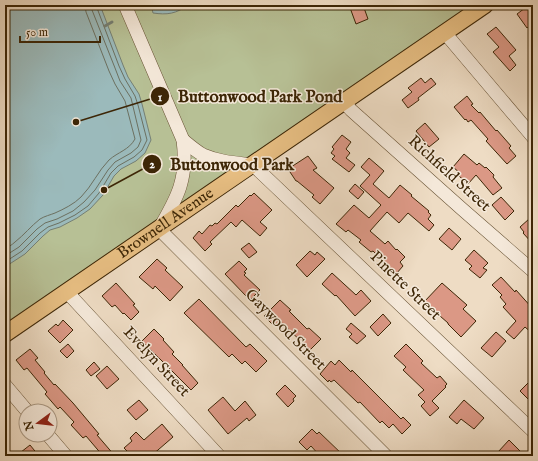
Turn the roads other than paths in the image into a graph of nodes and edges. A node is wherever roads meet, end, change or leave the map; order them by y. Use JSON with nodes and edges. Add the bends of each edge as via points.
{"nodes":[{"id":1,"x":125,"y":5,"type":"edge"},
{"id":2,"x":485,"y":5,"type":"edge"},
{"id":3,"x":445,"y":33,"type":"junction"},
{"id":4,"x":344,"y":102,"type":"junction"},
{"id":5,"x":533,"y":137,"type":"edge"},
{"id":6,"x":183,"y":140,"type":"junction"},
{"id":7,"x":253,"y":165,"type":"junction"},
{"id":8,"x":159,"y":229,"type":"junction"},
{"id":9,"x":533,"y":271,"type":"edge"},
{"id":10,"x":67,"y":292,"type":"junction"},
{"id":11,"x":5,"y":334,"type":"edge"},
{"id":12,"x":5,"y":385,"type":"edge"},
{"id":13,"x":20,"y":403,"type":"edge"},
{"id":14,"x":533,"y":431,"type":"edge"},
{"id":15,"x":55,"y":443,"type":"edge"},
{"id":16,"x":66,"y":456,"type":"edge"},
{"id":17,"x":219,"y":456,"type":"edge"},
{"id":18,"x":386,"y":456,"type":"edge"}],
"edges":[{"from":1,"to":6,"type":"street"},
{"from":2,"to":3,"type":"main road","name":"Brownell Avenue"},
{"from":3,"to":4,"type":"main road","name":"Brownell Avenue"},
{"from":3,"to":5,"type":"street"},
{"from":4,"to":7,"type":"main road","name":"Brownell Avenue"},
{"from":4,"to":9,"type":"street","name":"Richfield Street"},
{"from":6,"to":7,"type":"street","via":[[212,158]]},
{"from":6,"to":8,"type":"street","via":[[182,180],[176,200]]},
{"from":7,"to":8,"type":"main road","name":"Brownell Avenue"},
{"from":7,"to":14,"type":"street","name":"Pinette Street"},
{"from":8,"to":10,"type":"main road","name":"Brownell Avenue"},
{"from":8,"to":18,"type":"street","name":"Gaywood Street"},
{"from":10,"to":11,"type":"main road","name":"Brownell Avenue"},
{"from":10,"to":17,"type":"street","name":"Evelyn Street"},
{"from":12,"to":13,"type":"street"},
{"from":15,"to":16,"type":"street"}]}
